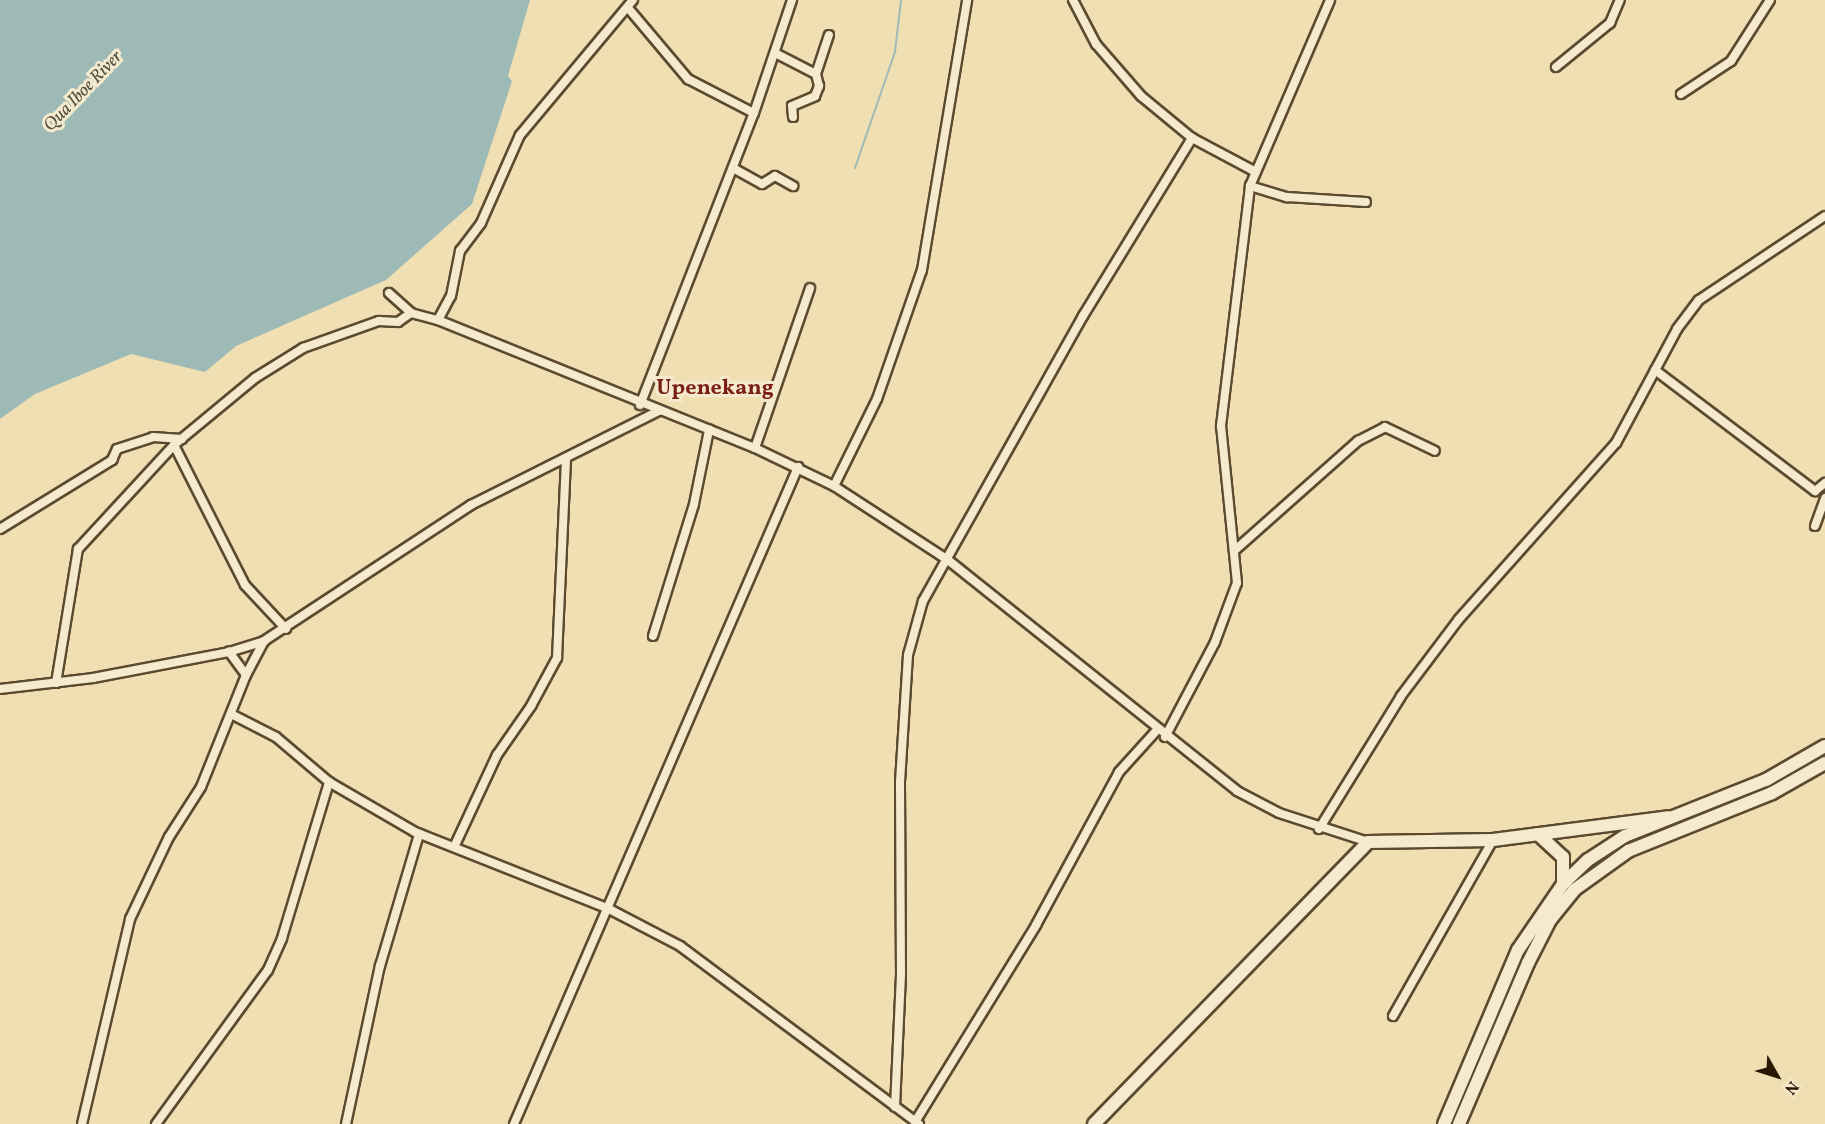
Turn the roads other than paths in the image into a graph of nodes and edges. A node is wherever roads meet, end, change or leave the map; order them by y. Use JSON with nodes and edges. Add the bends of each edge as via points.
{"nodes":[{"id":1,"x":633,"y":0,"type":"edge"},
{"id":2,"x":792,"y":0,"type":"edge"},
{"id":3,"x":967,"y":0,"type":"edge"},
{"id":4,"x":1073,"y":0,"type":"edge"},
{"id":5,"x":1330,"y":0,"type":"edge"},
{"id":6,"x":1620,"y":0,"type":"edge"},
{"id":7,"x":1770,"y":0,"type":"edge"},
{"id":8,"x":628,"y":9,"type":"junction"},
{"id":9,"x":829,"y":35,"type":"dead end"},
{"id":10,"x":774,"y":53,"type":"junction"},
{"id":11,"x":1556,"y":67,"type":"dead end"},
{"id":12,"x":816,"y":74,"type":"junction"},
{"id":13,"x":1681,"y":94,"type":"dead end"},
{"id":14,"x":754,"y":113,"type":"junction"},
{"id":15,"x":793,"y":117,"type":"dead end"},
{"id":16,"x":1192,"y":138,"type":"junction"},
{"id":17,"x":733,"y":168,"type":"junction"},
{"id":18,"x":1254,"y":171,"type":"junction"},
{"id":19,"x":793,"y":186,"type":"dead end"},
{"id":20,"x":1250,"y":186,"type":"junction"},
{"id":21,"x":1366,"y":202,"type":"dead end"},
{"id":22,"x":1825,"y":216,"type":"edge"},
{"id":23,"x":810,"y":288,"type":"dead end"},
{"id":24,"x":389,"y":293,"type":"dead end"},
{"id":25,"x":411,"y":313,"type":"junction"},
{"id":26,"x":438,"y":320,"type":"junction"},
{"id":27,"x":1655,"y":370,"type":"junction"},
{"id":28,"x":640,"y":405,"type":"junction"},
{"id":29,"x":659,"y":411,"type":"junction"},
{"id":30,"x":709,"y":430,"type":"junction"},
{"id":31,"x":182,"y":439,"type":"junction"},
{"id":32,"x":174,"y":445,"type":"junction"},
{"id":33,"x":755,"y":448,"type":"junction"},
{"id":34,"x":1435,"y":451,"type":"dead end"},
{"id":35,"x":566,"y":461,"type":"junction"},
{"id":36,"x":798,"y":467,"type":"junction"},
{"id":37,"x":1825,"y":483,"type":"edge"},
{"id":38,"x":834,"y":486,"type":"junction"},
{"id":39,"x":1825,"y":498,"type":"edge"},
{"id":40,"x":1815,"y":526,"type":"dead end"},
{"id":41,"x":0,"y":529,"type":"edge"},
{"id":42,"x":1234,"y":551,"type":"junction"},
{"id":43,"x":948,"y":560,"type":"junction"},
{"id":44,"x":286,"y":629,"type":"junction"},
{"id":45,"x":653,"y":636,"type":"dead end"},
{"id":46,"x":264,"y":641,"type":"junction"},
{"id":47,"x":229,"y":652,"type":"junction"},
{"id":48,"x":246,"y":675,"type":"junction"},
{"id":49,"x":56,"y":683,"type":"junction"},
{"id":50,"x":0,"y":689,"type":"edge"},
{"id":51,"x":232,"y":715,"type":"junction"},
{"id":52,"x":1157,"y":730,"type":"junction"},
{"id":53,"x":1165,"y":737,"type":"junction"},
{"id":54,"x":1825,"y":746,"type":"edge"},
{"id":55,"x":1825,"y":763,"type":"edge"},
{"id":56,"x":330,"y":782,"type":"junction"},
{"id":57,"x":1669,"y":817,"type":"junction"},
{"id":58,"x":1319,"y":829,"type":"junction"},
{"id":59,"x":419,"y":834,"type":"junction"},
{"id":60,"x":1538,"y":834,"type":"junction"},
{"id":61,"x":1493,"y":840,"type":"junction"},
{"id":62,"x":1368,"y":842,"type":"junction"},
{"id":63,"x":455,"y":845,"type":"junction"},
{"id":64,"x":1563,"y":884,"type":"junction"},
{"id":65,"x":609,"y":909,"type":"junction"},
{"id":66,"x":1393,"y":1016,"type":"dead end"},
{"id":67,"x":1501,"y":1029,"type":"junction"},
{"id":68,"x":1483,"y":1033,"type":"junction"},
{"id":69,"x":895,"y":1107,"type":"junction"},
{"id":70,"x":917,"y":1123,"type":"edge"},
{"id":71,"x":82,"y":1124,"type":"edge"},
{"id":72,"x":156,"y":1124,"type":"edge"},
{"id":73,"x":346,"y":1124,"type":"edge"},
{"id":74,"x":513,"y":1124,"type":"edge"},
{"id":75,"x":1094,"y":1124,"type":"edge"},
{"id":76,"x":1444,"y":1124,"type":"edge"},
{"id":77,"x":1459,"y":1124,"type":"edge"}],
"edges":[{"from":1,"to":8,"type":"street"},
{"from":2,"to":10,"type":"street"},
{"from":3,"to":38,"type":"street","via":[[919,281],[877,399]]},
{"from":4,"to":16,"type":"street","via":[[1096,44],[1118,71]]},
{"from":5,"to":18,"type":"street"},
{"from":6,"to":11,"type":"street","via":[[1610,23]]},
{"from":7,"to":13,"type":"street","via":[[1731,61]]},
{"from":8,"to":14,"type":"street","via":[[688,79]]},
{"from":8,"to":26,"type":"street","via":[[520,135],[481,223],[460,251],[451,296]]},
{"from":9,"to":12,"type":"street"},
{"from":10,"to":12,"type":"street"},
{"from":10,"to":14,"type":"street"},
{"from":12,"to":15,"type":"street","via":[[819,86],[815,96],[792,105]]},
{"from":14,"to":17,"type":"street"},
{"from":16,"to":18,"type":"street"},
{"from":16,"to":43,"type":"street","via":[[1083,316]]},
{"from":17,"to":19,"type":"street","via":[[762,184],[775,176]]},
{"from":17,"to":28,"type":"street"},
{"from":18,"to":20,"type":"street"},
{"from":20,"to":21,"type":"street","via":[[1287,197]]},
{"from":20,"to":42,"type":"street","via":[[1221,426]]},
{"from":22,"to":27,"type":"street","via":[[1699,300]]},
{"from":23,"to":33,"type":"street"},
{"from":24,"to":25,"type":"street"},
{"from":25,"to":26,"type":"street"},
{"from":25,"to":31,"type":"street","via":[[398,322],[379,321],[303,348],[255,378]]},
{"from":26,"to":28,"type":"street"},
{"from":27,"to":37,"type":"street","via":[[1815,491]]},
{"from":27,"to":58,"type":"street","via":[[1616,442],[1459,619],[1401,696]]},
{"from":28,"to":29,"type":"street"},
{"from":29,"to":30,"type":"street"},
{"from":29,"to":35,"type":"street"},
{"from":30,"to":33,"type":"street"},
{"from":30,"to":45,"type":"street","via":[[693,504]]},
{"from":31,"to":32,"type":"street"},
{"from":31,"to":41,"type":"street","via":[[153,437],[117,449],[112,460]]},
{"from":32,"to":44,"type":"street","via":[[245,585]]},
{"from":32,"to":49,"type":"street","via":[[78,549]]},
{"from":33,"to":36,"type":"street"},
{"from":34,"to":42,"type":"street","via":[[1385,427],[1359,441]]},
{"from":35,"to":44,"type":"street","via":[[450,517],[368,568]]},
{"from":35,"to":63,"type":"street","via":[[556,658],[531,706],[497,755]]},
{"from":36,"to":38,"type":"street"},
{"from":36,"to":65,"type":"street"},
{"from":38,"to":43,"type":"street"},
{"from":39,"to":40,"type":"street"},
{"from":42,"to":53,"type":"street","via":[[1237,584],[1215,642]]},
{"from":43,"to":52,"type":"street"},
{"from":43,"to":69,"type":"street","via":[[923,601],[908,656],[900,782],[901,975]]},
{"from":44,"to":46,"type":"street"},
{"from":46,"to":47,"type":"street"},
{"from":46,"to":48,"type":"street"},
{"from":47,"to":48,"type":"street"},
{"from":47,"to":49,"type":"street"},
{"from":48,"to":51,"type":"street"},
{"from":49,"to":50,"type":"street"},
{"from":51,"to":56,"type":"street","via":[[276,737]]},
{"from":51,"to":71,"type":"street","via":[[201,787],[169,837],[130,919]]},
{"from":52,"to":53,"type":"street"},
{"from":52,"to":70,"type":"street","via":[[1119,772],[1036,925]]},
{"from":53,"to":58,"type":"street","via":[[1237,791]]},
{"from":54,"to":57,"type":"main road","via":[[1766,780]]},
{"from":55,"to":67,"type":"main road","via":[[1772,793],[1675,830],[1602,866],[1550,920]]},
{"from":56,"to":59,"type":"street"},
{"from":56,"to":72,"type":"street","via":[[282,938],[268,970]]},
{"from":57,"to":60,"type":"main road"},
{"from":57,"to":64,"type":"main road","via":[[1616,842]]},
{"from":58,"to":62,"type":"street"},
{"from":59,"to":63,"type":"street"},
{"from":59,"to":73,"type":"street","via":[[380,966]]},
{"from":60,"to":61,"type":"main road"},
{"from":60,"to":64,"type":"main road","via":[[1563,857]]},
{"from":61,"to":62,"type":"main road"},
{"from":61,"to":66,"type":"street"},
{"from":62,"to":75,"type":"main road"},
{"from":63,"to":65,"type":"street"},
{"from":64,"to":68,"type":"main road","via":[[1518,950]]},
{"from":65,"to":69,"type":"street","via":[[680,946]]},
{"from":65,"to":74,"type":"street"},
{"from":67,"to":68,"type":"main road"},
{"from":67,"to":77,"type":"main road"},
{"from":68,"to":76,"type":"main road"},
{"from":69,"to":70,"type":"street"}]}
